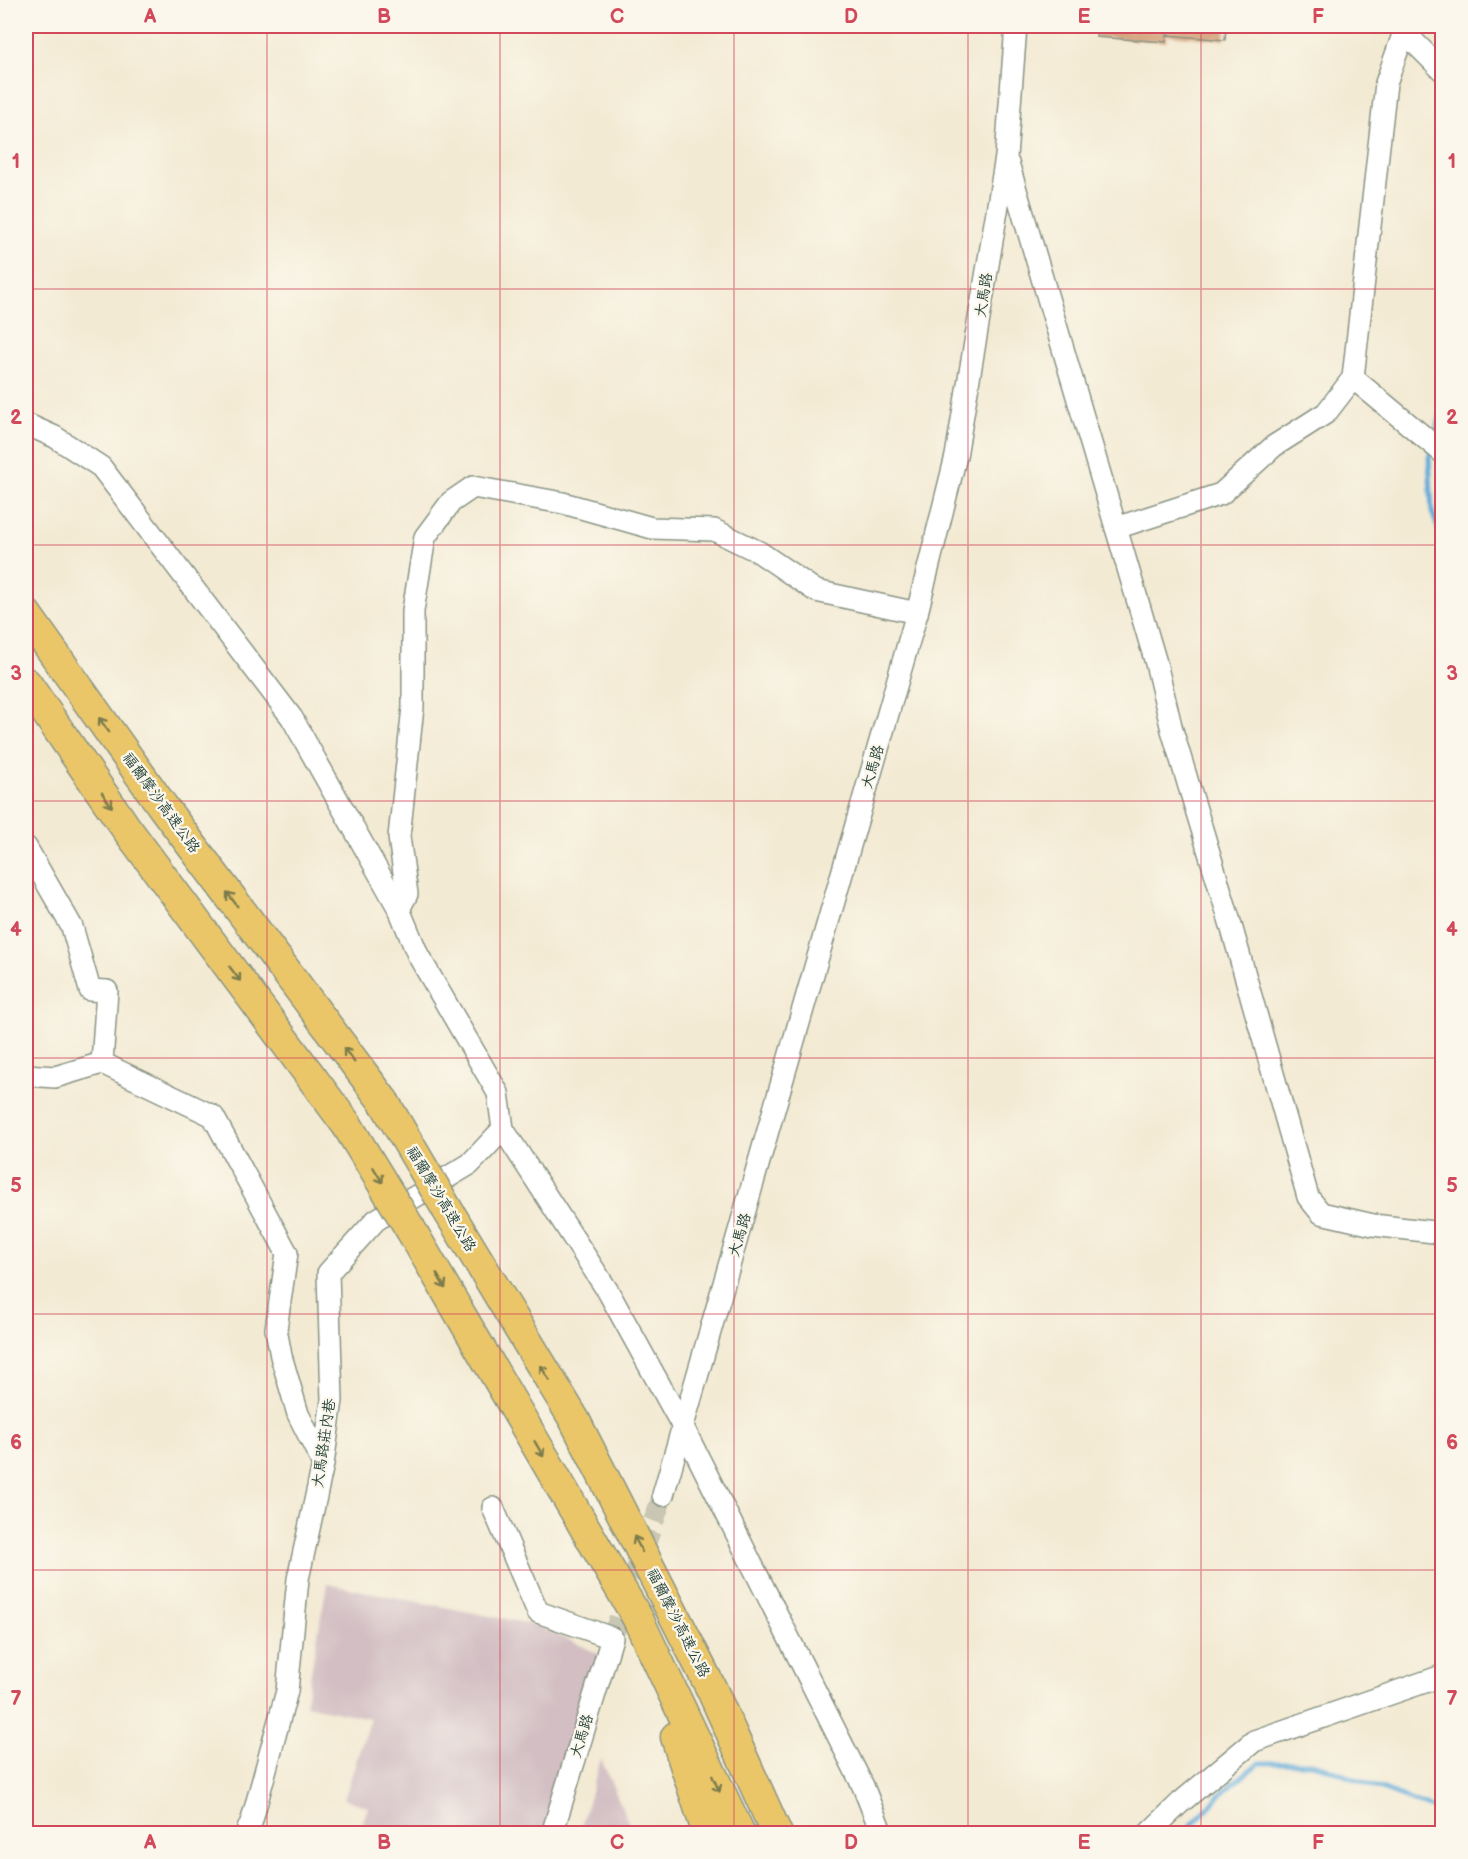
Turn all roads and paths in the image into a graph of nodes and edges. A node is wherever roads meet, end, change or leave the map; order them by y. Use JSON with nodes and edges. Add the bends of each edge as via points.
{"nodes":[{"id":1,"x":1016,"y":26,"type":"edge"},
{"id":2,"x":1401,"y":29,"type":"edge"},
{"id":3,"x":1443,"y":70,"type":"edge"},
{"id":4,"x":1006,"y":157,"type":"junction"},
{"id":5,"x":1353,"y":378,"type":"junction"},
{"id":6,"x":26,"y":424,"type":"edge"},
{"id":7,"x":1443,"y":452,"type":"edge"},
{"id":8,"x":1116,"y":528,"type":"junction"},
{"id":9,"x":917,"y":613,"type":"junction"},
{"id":10,"x":26,"y":614,"type":"edge"},
{"id":11,"x":26,"y":683,"type":"edge"},
{"id":12,"x":26,"y":847,"type":"edge"},
{"id":13,"x":399,"y":909,"type":"junction"},
{"id":14,"x":102,"y":1063,"type":"junction"},
{"id":15,"x":26,"y":1075,"type":"edge"},
{"id":16,"x":503,"y":1129,"type":"junction"},
{"id":17,"x":1443,"y":1233,"type":"edge"},
{"id":18,"x":684,"y":1429,"type":"junction"},
{"id":19,"x":323,"y":1464,"type":"junction"},
{"id":20,"x":663,"y":1495,"type":"tunnel mouth"},
{"id":21,"x":493,"y":1508,"type":"dead end"},
{"id":22,"x":637,"y":1617,"type":"junction"},
{"id":23,"x":1443,"y":1676,"type":"edge"},
{"id":24,"x":712,"y":1690,"type":"junction"},
{"id":25,"x":246,"y":1833,"type":"edge"},
{"id":26,"x":552,"y":1833,"type":"edge"},
{"id":27,"x":708,"y":1833,"type":"edge"},
{"id":28,"x":740,"y":1833,"type":"edge"},
{"id":29,"x":777,"y":1833,"type":"edge"},
{"id":30,"x":797,"y":1833,"type":"edge"},
{"id":31,"x":882,"y":1833,"type":"edge"},
{"id":32,"x":1148,"y":1833,"type":"edge"}],
"edges":[{"from":1,"to":4,"type":"street","name":"大馬路"},
{"from":2,"to":3,"type":"street"},
{"from":2,"to":5,"type":"street","via":[[1386,83]]},
{"from":4,"to":8,"type":"street"},
{"from":4,"to":9,"type":"street","name":"大馬路","via":[[957,456]]},
{"from":5,"to":7,"type":"street"},
{"from":5,"to":8,"type":"street","via":[[1326,413],[1274,446],[1221,494]]},
{"from":6,"to":13,"type":"street","via":[[55,437],[101,467],[292,718]]},
{"from":8,"to":17,"type":"street","via":[[1308,1197],[1321,1213],[1373,1225]]},
{"from":9,"to":13,"type":"street","via":[[816,591],[759,552],[714,530],[652,528],[563,503],[473,487],[451,502],[425,537],[413,611],[413,707],[399,837],[407,894]]},
{"from":9,"to":18,"type":"street","name":"大馬路"},
{"from":24,"to":10,"type":"highway","name":"福爾摩沙高速公路","one_way":true,"bridge":true,"via":[[574,1419],[384,1102],[163,807]]},
{"from":11,"to":22,"type":"highway","one_way":true,"bridge":true,"via":[[126,828],[347,1125]]},
{"from":12,"to":14,"type":"street","via":[[72,927],[90,990],[107,991]]},
{"from":13,"to":16,"type":"street","via":[[418,955],[498,1093]]},
{"from":14,"to":15,"type":"street","via":[[55,1077]]},
{"from":14,"to":19,"type":"street","via":[[213,1116],[287,1253],[276,1329],[298,1414]]},
{"from":16,"to":18,"type":"street","via":[[609,1293]]},
{"from":16,"to":19,"type":"street","name":"大馬路莊內巷","via":[[470,1164],[376,1220],[328,1273],[332,1400]]},
{"from":18,"to":20,"type":"street","name":"大馬路"},
{"from":18,"to":31,"type":"street","via":[[863,1786]]},
{"from":19,"to":25,"type":"street","name":"大馬路莊內巷","via":[[298,1579],[287,1691]]},
{"from":21,"to":26,"type":"street","name":"大馬路","via":[[538,1612],[612,1638]]},
{"from":22,"to":27,"type":"highway"},
{"from":22,"to":28,"type":"highway","one_way":true},
{"from":23,"to":32,"type":"street","via":[[1254,1741]]},
{"from":24,"to":29,"type":"highway","name":"福爾摩沙高速公路"},
{"from":24,"to":30,"type":"highway"}]}
